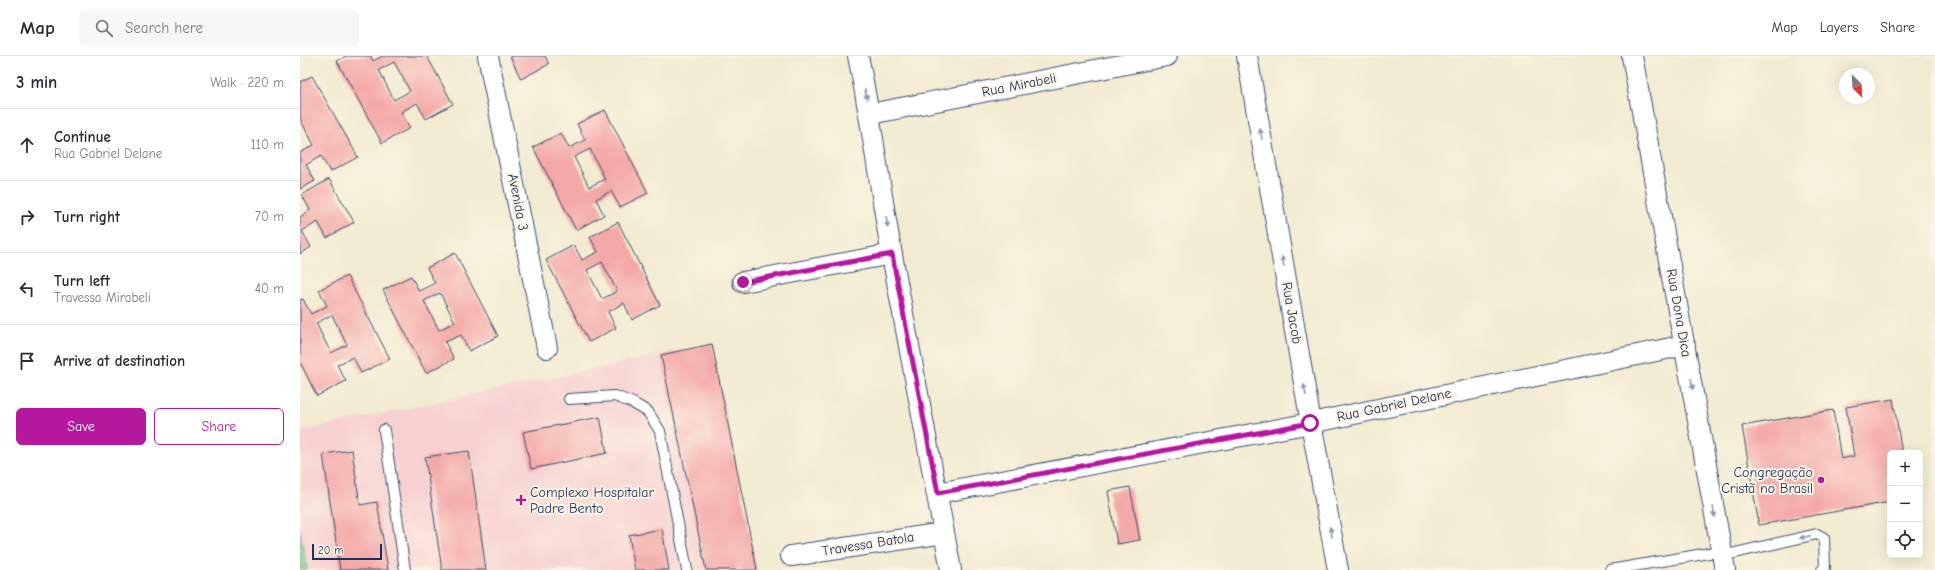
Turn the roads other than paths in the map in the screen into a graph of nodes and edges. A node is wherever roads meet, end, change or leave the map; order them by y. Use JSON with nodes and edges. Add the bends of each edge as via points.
{"nodes":[{"id":1,"x":488,"y":56,"type":"edge"},
{"id":2,"x":858,"y":56,"type":"edge"},
{"id":3,"x":1167,"y":56,"type":"edge"},
{"id":4,"x":1247,"y":56,"type":"edge"},
{"id":5,"x":1632,"y":56,"type":"edge"},
{"id":6,"x":870,"y":114,"type":"junction"},
{"id":7,"x":892,"y":254,"type":"junction"},
{"id":8,"x":743,"y":282,"type":"dead end"},
{"id":9,"x":1685,"y":345,"type":"junction"},
{"id":10,"x":547,"y":348,"type":"dead end"},
{"id":11,"x":569,"y":399,"type":"dead end"},
{"id":12,"x":1310,"y":423,"type":"junction"},
{"id":13,"x":384,"y":430,"type":"dead end"},
{"id":14,"x":938,"y":493,"type":"junction"},
{"id":15,"x":944,"y":533,"type":"junction"},
{"id":16,"x":791,"y":556,"type":"dead end"},
{"id":17,"x":1723,"y":559,"type":"edge"},
{"id":18,"x":405,"y":570,"type":"edge"},
{"id":19,"x":687,"y":570,"type":"edge"},
{"id":20,"x":950,"y":570,"type":"edge"},
{"id":21,"x":1338,"y":570,"type":"edge"},
{"id":22,"x":1610,"y":570,"type":"edge"},
{"id":23,"x":1822,"y":570,"type":"edge"}],
"edges":[{"from":1,"to":10,"type":"street","name":"Avenida 3"},
{"from":2,"to":6,"type":"street","one_way":true},
{"from":3,"to":6,"type":"street","name":"Rua Mirabeli"},
{"from":12,"to":4,"type":"street","name":"Rua Jacob","one_way":true},
{"from":5,"to":9,"type":"street","name":"Rua Dona Dica"},
{"from":6,"to":7,"type":"street","one_way":true},
{"from":7,"to":8,"type":"street"},
{"from":7,"to":14,"type":"street"},
{"from":9,"to":12,"type":"street","name":"Rua Gabriel Delane"},
{"from":9,"to":17,"type":"street","name":"Rua Dona Dica","one_way":true},
{"from":11,"to":19,"type":"lane","via":[[615,396],[648,412],[660,431]]},
{"from":12,"to":14,"type":"street","name":"Rua Gabriel Delane"},
{"from":21,"to":12,"type":"street","name":"Rua Jacob","one_way":true},
{"from":13,"to":18,"type":"lane"},
{"from":14,"to":15,"type":"street"},
{"from":15,"to":16,"type":"street","name":"Travessa Batola"},
{"from":15,"to":20,"type":"street"},
{"from":17,"to":22,"type":"lane"},
{"from":23,"to":17,"type":"lane","one_way":true,"via":[[1825,568],[1824,538],[1817,534]]}]}
